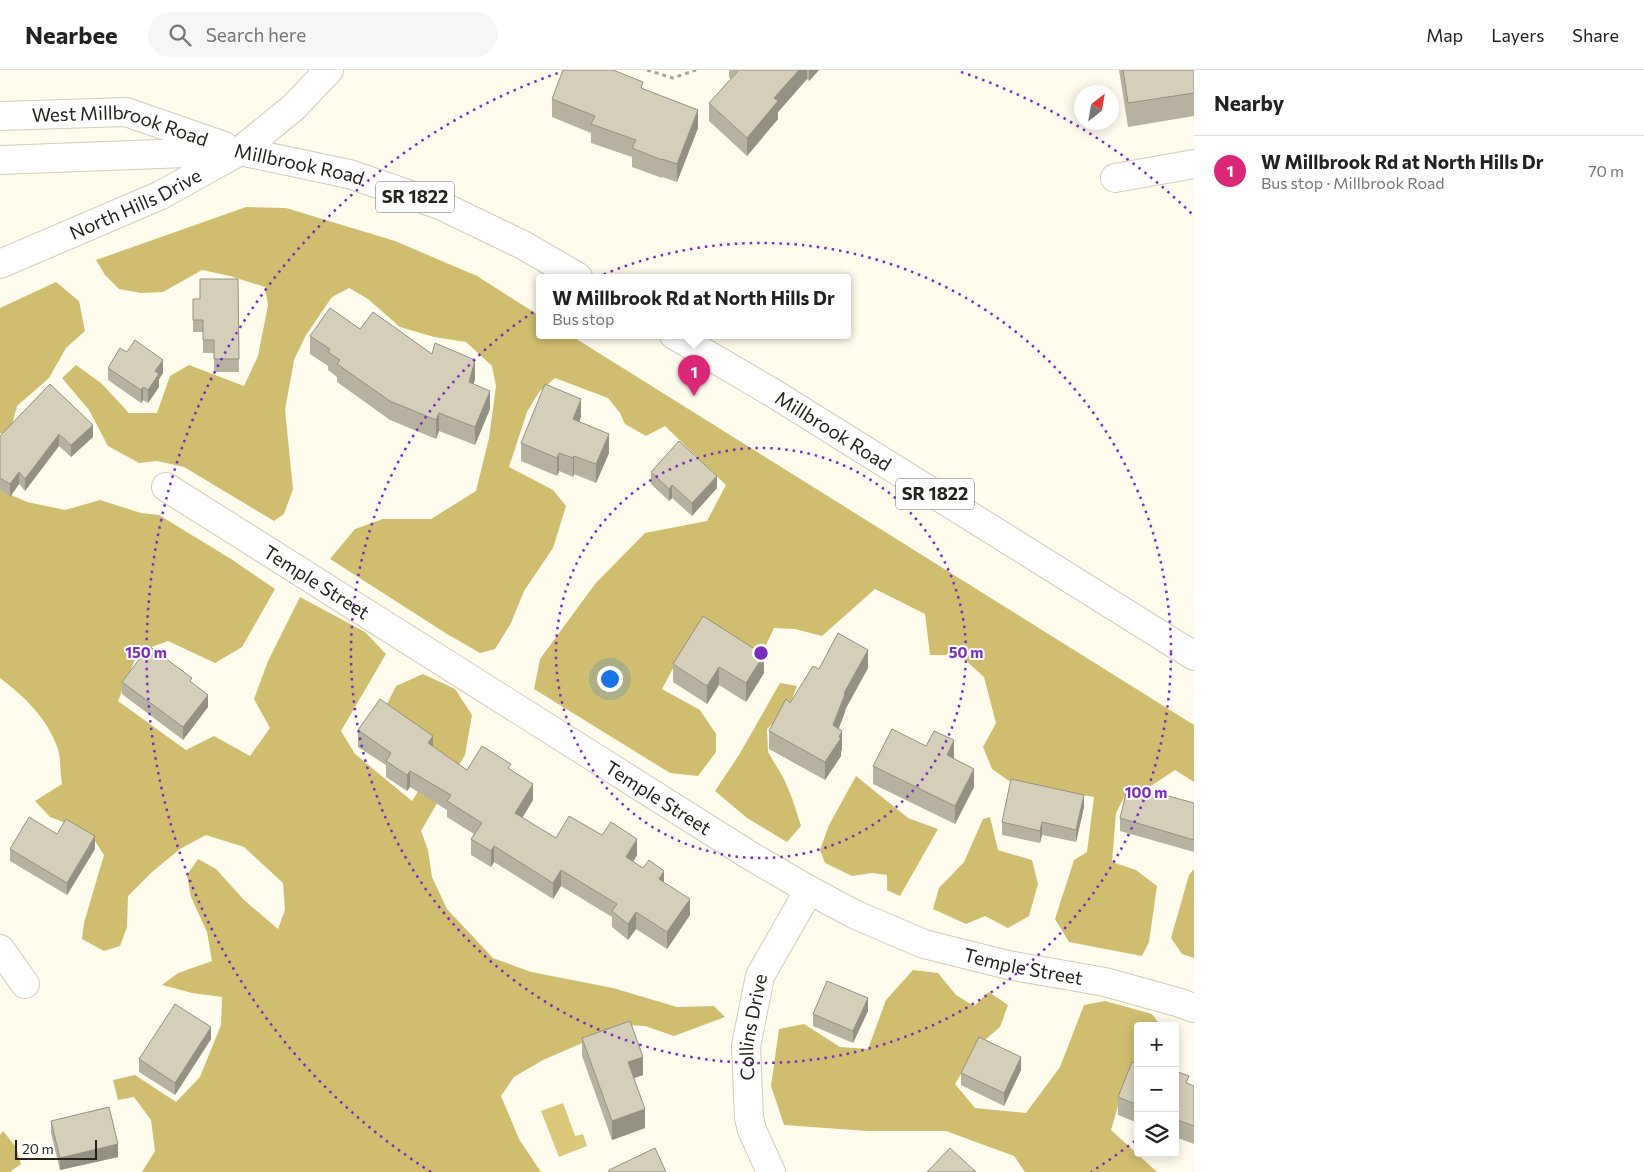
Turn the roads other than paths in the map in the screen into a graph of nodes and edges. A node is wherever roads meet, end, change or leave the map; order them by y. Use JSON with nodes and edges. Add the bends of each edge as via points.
{"nodes":[{"id":1,"x":329,"y":70,"type":"edge"},
{"id":2,"x":0,"y":116,"type":"edge"},
{"id":3,"x":240,"y":151,"type":"junction"},
{"id":4,"x":0,"y":160,"type":"edge"},
{"id":5,"x":1194,"y":164,"type":"edge"},
{"id":6,"x":1115,"y":178,"type":"dead end"},
{"id":7,"x":0,"y":264,"type":"edge"},
{"id":8,"x":573,"y":274,"type":"edge"},
{"id":9,"x":681,"y":339,"type":"edge"},
{"id":10,"x":166,"y":487,"type":"dead end"},
{"id":11,"x":1194,"y":656,"type":"edge"},
{"id":12,"x":809,"y":890,"type":"junction"},
{"id":13,"x":0,"y":949,"type":"edge"},
{"id":14,"x":25,"y":984,"type":"dead end"},
{"id":15,"x":1194,"y":1008,"type":"edge"},
{"id":16,"x":771,"y":1172,"type":"edge"}],
"edges":[{"from":1,"to":3,"type":"main road","name":"North Hills Drive","via":[[294,107]]},
{"from":2,"to":3,"type":"main road","name":"West Millbrook Road","number":"SR 1822","via":[[126,112]]},
{"from":3,"to":4,"type":"main road","name":"Millbrook Road","number":"SR 1822"},
{"from":3,"to":7,"type":"main road","name":"North Hills Drive","via":[[161,195]]},
{"from":3,"to":8,"type":"main road","name":"Millbrook Road","number":"SR 1822","via":[[348,174],[440,205],[523,245]]},
{"from":5,"to":6,"type":"main road"},
{"from":9,"to":11,"type":"main road","name":"Millbrook Road","number":"SR 1822"},
{"from":10,"to":12,"type":"main road","name":"Temple Street"},
{"from":12,"to":15,"type":"main road","name":"Temple Street","via":[[856,915],[924,944],[1008,965],[1105,982]]},
{"from":12,"to":16,"type":"main road","name":"Collins Drive","via":[[760,976],[746,1046],[749,1118]]},
{"from":13,"to":14,"type":"main road"}]}
